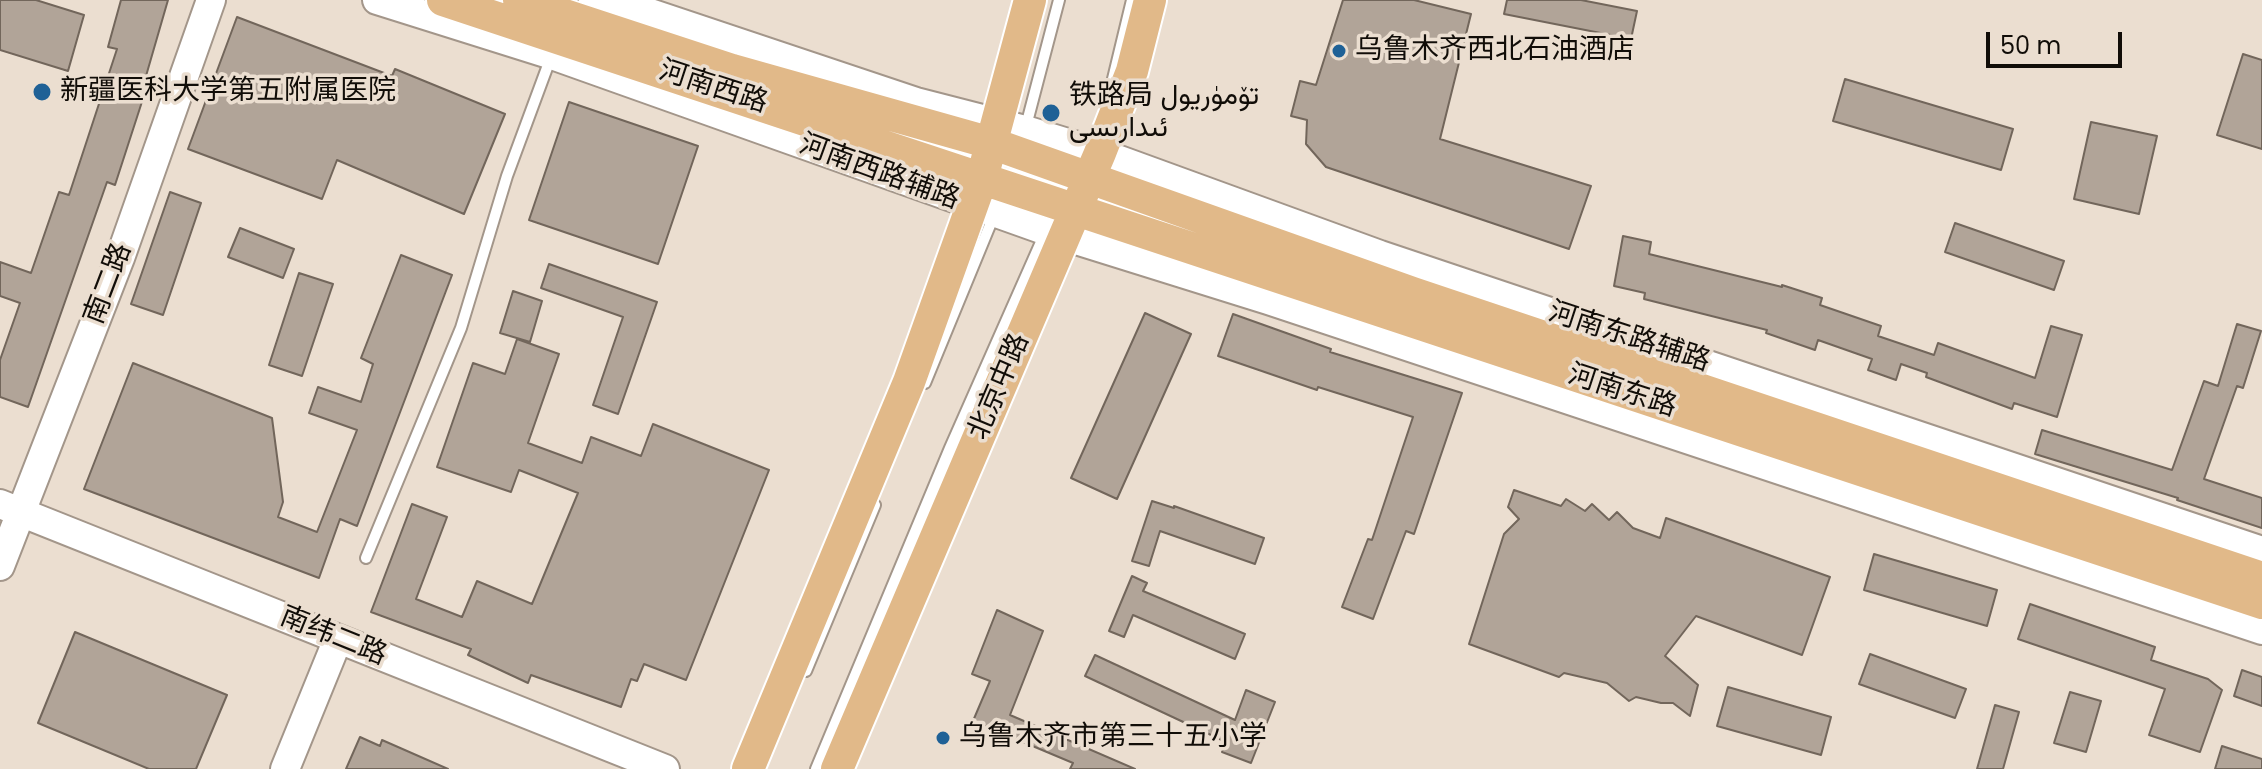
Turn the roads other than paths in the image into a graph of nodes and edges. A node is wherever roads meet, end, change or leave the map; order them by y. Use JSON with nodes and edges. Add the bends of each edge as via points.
{"nodes":[{"id":1,"x":211,"y":0,"type":"edge"},
{"id":2,"x":377,"y":0,"type":"edge"},
{"id":3,"x":443,"y":0,"type":"edge"},
{"id":4,"x":519,"y":0,"type":"edge"},
{"id":5,"x":593,"y":0,"type":"edge"},
{"id":6,"x":1030,"y":0,"type":"edge"},
{"id":7,"x":1059,"y":0,"type":"edge"},
{"id":8,"x":1132,"y":0,"type":"edge"},
{"id":9,"x":1150,"y":0,"type":"edge"},
{"id":10,"x":555,"y":46,"type":"junction"},
{"id":11,"x":1110,"y":89,"type":"dead end"},
{"id":12,"x":1001,"y":167,"type":"junction"},
{"id":13,"x":1074,"y":186,"type":"junction"},
{"id":14,"x":921,"y":392,"type":"dead end"},
{"id":15,"x":881,"y":490,"type":"dead end"},
{"id":16,"x":10,"y":508,"type":"edge"},
{"id":17,"x":2262,"y":551,"type":"edge"},
{"id":18,"x":366,"y":558,"type":"dead end"},
{"id":19,"x":0,"y":566,"type":"edge"},
{"id":20,"x":2262,"y":578,"type":"edge"},
{"id":21,"x":2262,"y":603,"type":"edge"},
{"id":22,"x":2262,"y":630,"type":"edge"},
{"id":23,"x":338,"y":639,"type":"junction"},
{"id":24,"x":800,"y":686,"type":"dead end"},
{"id":25,"x":285,"y":769,"type":"edge"},
{"id":26,"x":665,"y":769,"type":"edge"},
{"id":27,"x":748,"y":769,"type":"edge"},
{"id":28,"x":816,"y":769,"type":"edge"},
{"id":29,"x":837,"y":769,"type":"edge"}],
"edges":[{"from":1,"to":16,"type":"street","name":"南二路","via":[[120,258]]},
{"from":2,"to":10,"type":"street"},
{"from":3,"to":10,"type":"main road","name":"河南西路"},
{"from":4,"to":12,"type":"main road","name":"河南西路"},
{"from":5,"to":12,"type":"street","via":[[626,5],[916,102]]},
{"from":6,"to":12,"type":"main road"},
{"from":7,"to":12,"type":"lane"},
{"from":8,"to":11,"type":"lane"},
{"from":9,"to":13,"type":"main road","name":"北京中路","via":[[1132,71]]},
{"from":10,"to":12,"type":"main road","name":"河南西路"},
{"from":10,"to":18,"type":"lane","via":[[507,176],[461,328]]},
{"from":12,"to":13,"type":"main road","name":"河南东路"},
{"from":12,"to":13,"type":"street","name":"河南东路辅路"},
{"from":12,"to":14,"type":"lane"},
{"from":12,"to":27,"type":"main road"},
{"from":13,"to":17,"type":"street","name":"河南东路辅路","via":[[1380,255]]},
{"from":13,"to":20,"type":"main road","name":"河南东路","via":[[1413,293]]},
{"from":13,"to":21,"type":"main road","name":"河南东路"},
{"from":13,"to":22,"type":"street","name":"河南东路辅路","via":[[1268,300]]},
{"from":13,"to":28,"type":"lane","via":[[950,448]]},
{"from":13,"to":29,"type":"main road","name":"北京中路"},
{"from":15,"to":24,"type":"lane"},
{"from":16,"to":19,"type":"street","name":"南二路"},
{"from":16,"to":23,"type":"street","name":"南纬二路"},
{"from":23,"to":25,"type":"street"},
{"from":23,"to":26,"type":"street","name":"南纬二路"}]}
